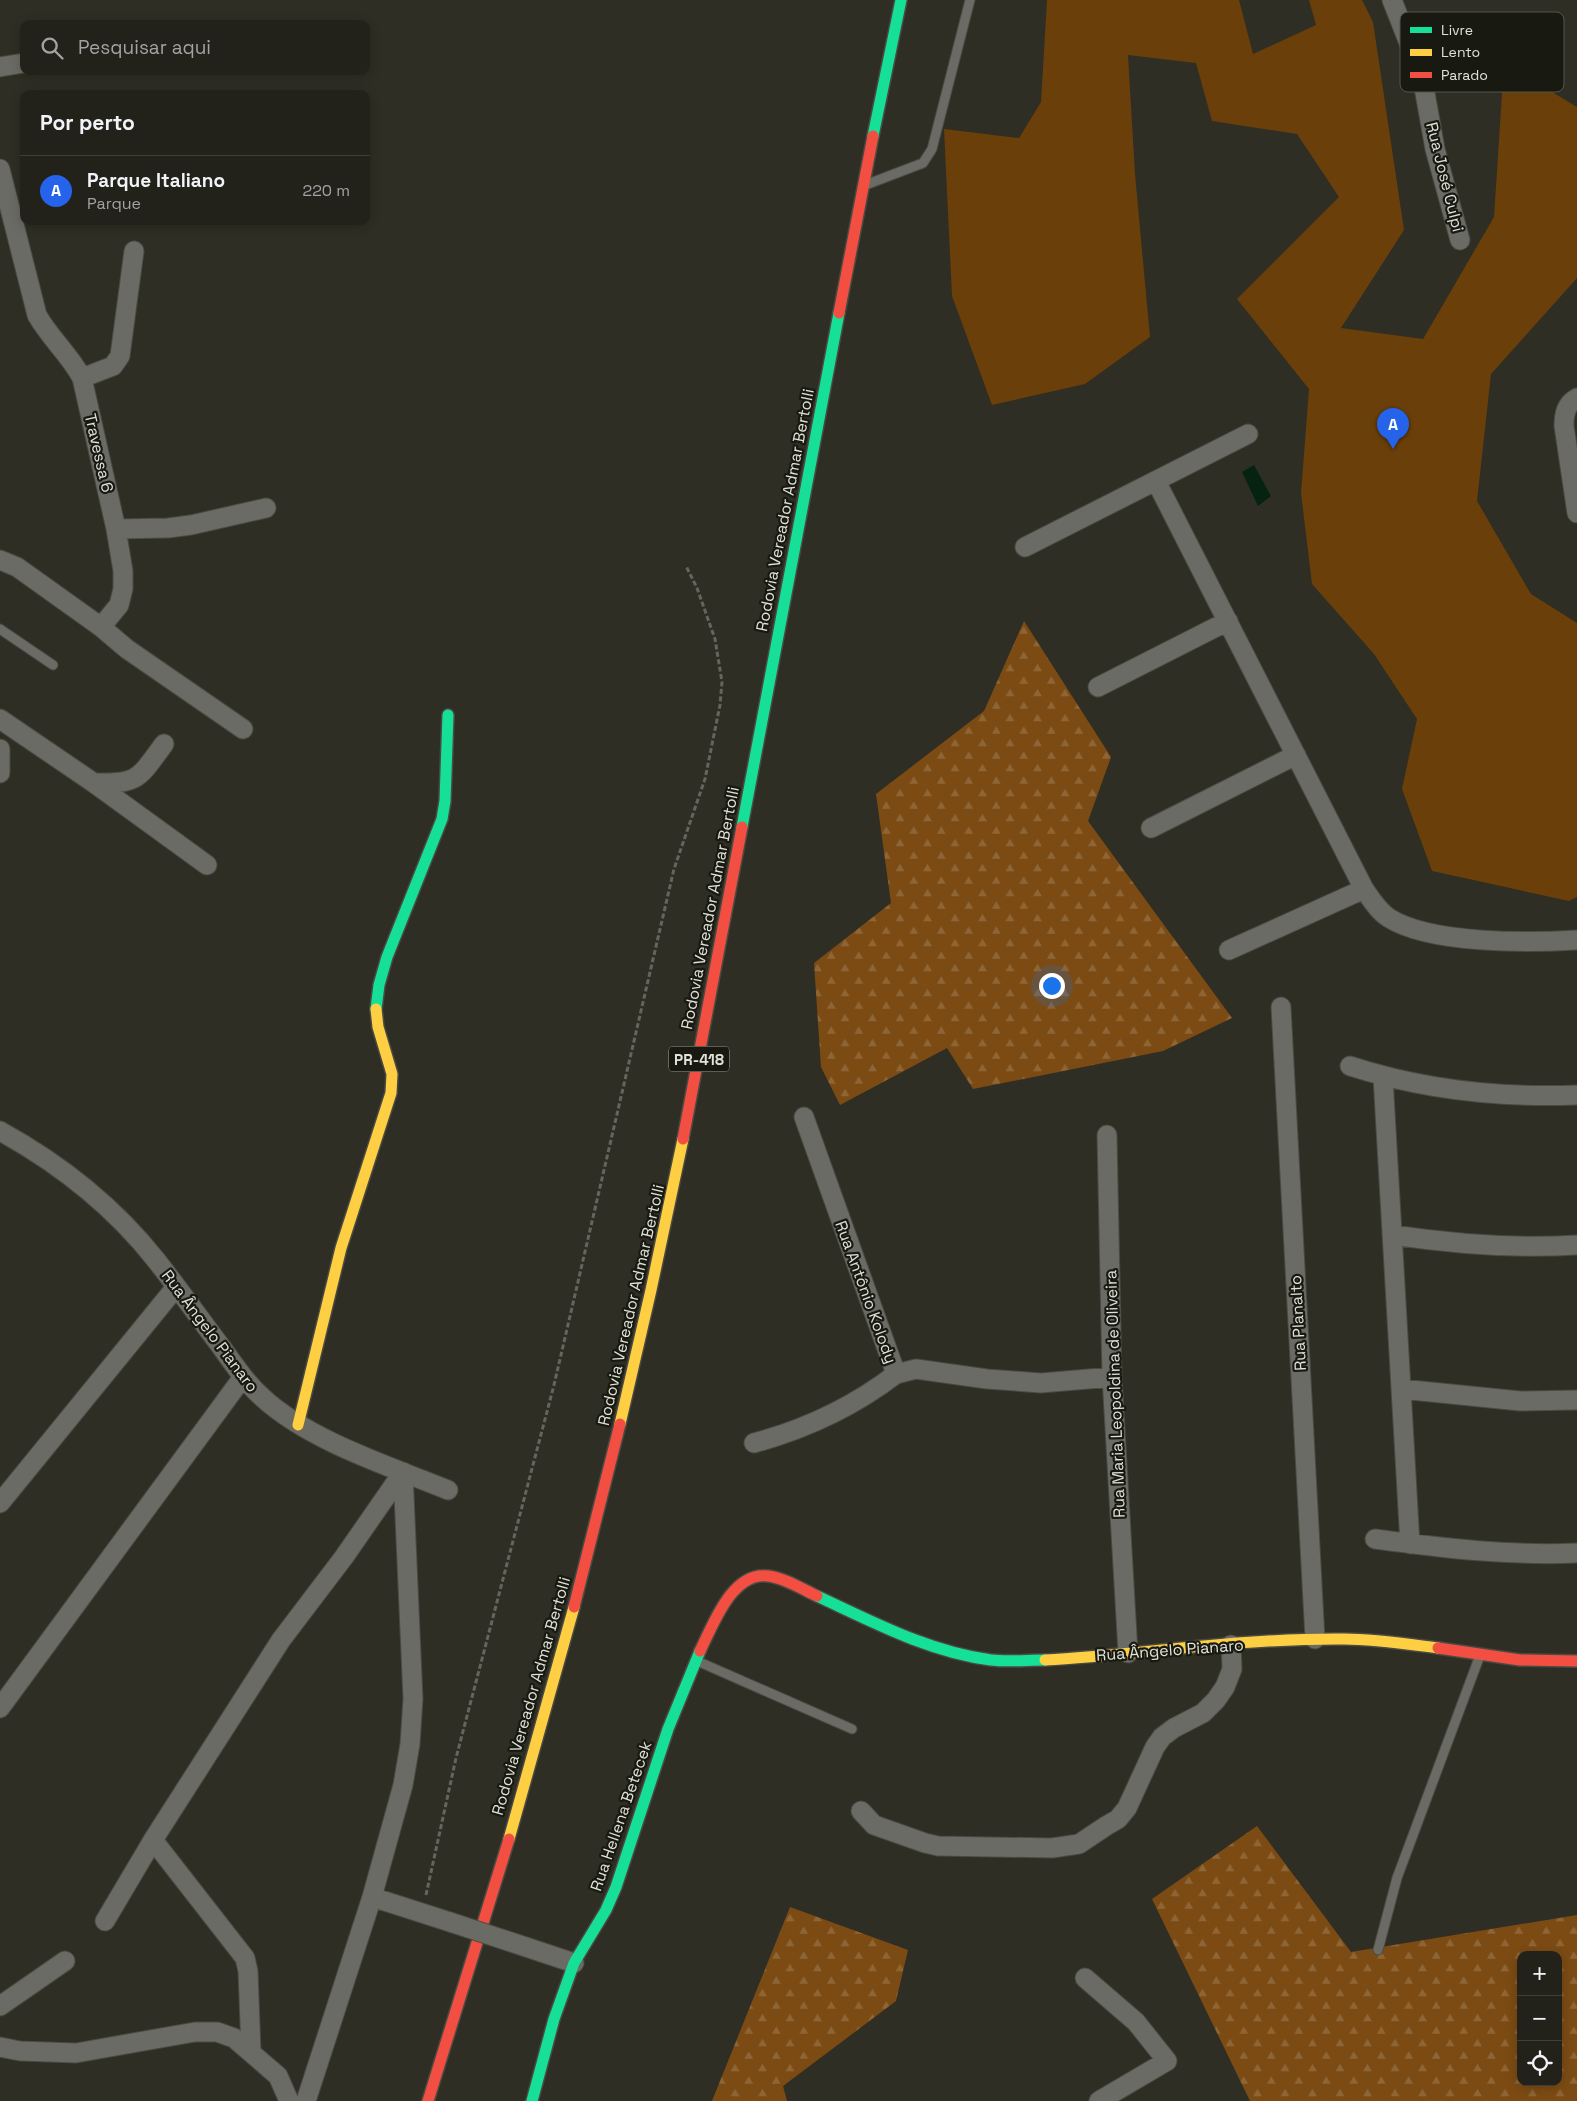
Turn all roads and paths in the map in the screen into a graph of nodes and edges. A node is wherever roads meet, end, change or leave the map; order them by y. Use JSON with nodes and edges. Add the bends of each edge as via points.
{"nodes":[{"id":1,"x":900,"y":0,"type":"edge"},
{"id":2,"x":970,"y":0,"type":"edge"},
{"id":3,"x":1392,"y":0,"type":"edge"},
{"id":4,"x":1400,"y":20,"type":"edge"},
{"id":5,"x":20,"y":64,"type":"edge"},
{"id":6,"x":0,"y":67,"type":"edge"},
{"id":7,"x":1425,"y":92,"type":"edge"},
{"id":8,"x":0,"y":169,"type":"edge"},
{"id":9,"x":863,"y":186,"type":"junction"},
{"id":10,"x":1460,"y":240,"type":"dead end"},
{"id":11,"x":134,"y":251,"type":"dead end"},
{"id":12,"x":82,"y":378,"type":"junction"},
{"id":13,"x":1577,"y":398,"type":"edge"},
{"id":14,"x":1248,"y":434,"type":"dead end"},
{"id":15,"x":1156,"y":481,"type":"junction"},
{"id":16,"x":266,"y":508,"type":"dead end"},
{"id":17,"x":1577,"y":513,"type":"edge"},
{"id":18,"x":116,"y":529,"type":"junction"},
{"id":19,"x":1025,"y":547,"type":"dead end"},
{"id":20,"x":0,"y":560,"type":"edge"},
{"id":21,"x":686,"y":566,"type":"dead end"},
{"id":22,"x":1228,"y":621,"type":"junction"},
{"id":23,"x":101,"y":627,"type":"junction"},
{"id":24,"x":0,"y":629,"type":"edge"},
{"id":25,"x":53,"y":665,"type":"dead end"},
{"id":26,"x":1098,"y":687,"type":"dead end"},
{"id":27,"x":448,"y":715,"type":"dead end"},
{"id":28,"x":0,"y":719,"type":"edge"},
{"id":29,"x":243,"y":729,"type":"dead end"},
{"id":30,"x":164,"y":744,"type":"dead end"},
{"id":31,"x":0,"y":749,"type":"edge"},
{"id":32,"x":1296,"y":755,"type":"junction"},
{"id":33,"x":0,"y":773,"type":"edge"},
{"id":34,"x":94,"y":783,"type":"junction"},
{"id":35,"x":1151,"y":828,"type":"dead end"},
{"id":36,"x":207,"y":865,"type":"dead end"},
{"id":37,"x":1364,"y":889,"type":"junction"},
{"id":38,"x":1577,"y":940,"type":"edge"},
{"id":39,"x":1229,"y":950,"type":"dead end"},
{"id":40,"x":1281,"y":1006,"type":"dead end"},
{"id":41,"x":1350,"y":1066,"type":"dead end"},
{"id":42,"x":1384,"y":1077,"type":"junction"},
{"id":43,"x":1577,"y":1095,"type":"edge"},
{"id":44,"x":804,"y":1117,"type":"dead end"},
{"id":45,"x":0,"y":1131,"type":"edge"},
{"id":46,"x":1107,"y":1135,"type":"dead end"},
{"id":47,"x":1393,"y":1235,"type":"junction"},
{"id":48,"x":1577,"y":1245,"type":"edge"},
{"id":49,"x":176,"y":1287,"type":"junction"},
{"id":50,"x":896,"y":1374,"type":"junction"},
{"id":51,"x":243,"y":1377,"type":"junction"},
{"id":52,"x":1112,"y":1377,"type":"junction"},
{"id":53,"x":1402,"y":1389,"type":"junction"},
{"id":54,"x":1577,"y":1400,"type":"edge"},
{"id":55,"x":298,"y":1425,"type":"junction"},
{"id":56,"x":754,"y":1443,"type":"dead end"},
{"id":57,"x":403,"y":1472,"type":"junction"},
{"id":58,"x":448,"y":1490,"type":"dead end"},
{"id":59,"x":0,"y":1503,"type":"edge"},
{"id":60,"x":1375,"y":1539,"type":"dead end"},
{"id":61,"x":1410,"y":1544,"type":"junction"},
{"id":62,"x":1577,"y":1553,"type":"edge"},
{"id":63,"x":778,"y":1578,"type":"joint"},
{"id":64,"x":1315,"y":1640,"type":"junction"},
{"id":65,"x":1231,"y":1645,"type":"junction"},
{"id":66,"x":1128,"y":1653,"type":"junction"},
{"id":67,"x":1480,"y":1655,"type":"junction"},
{"id":68,"x":695,"y":1660,"type":"junction"},
{"id":69,"x":1577,"y":1661,"type":"edge"},
{"id":70,"x":0,"y":1708,"type":"edge"},
{"id":71,"x":852,"y":1729,"type":"dead end"},
{"id":72,"x":860,"y":1810,"type":"dead end"},
{"id":73,"x":153,"y":1840,"type":"junction"},
{"id":74,"x":372,"y":1897,"type":"junction"},
{"id":75,"x":422,"y":1913,"type":"junction"},
{"id":76,"x":104,"y":1921,"type":"dead end"},
{"id":77,"x":1378,"y":1950,"type":"dead end"},
{"id":78,"x":65,"y":1961,"type":"dead end"},
{"id":79,"x":574,"y":1963,"type":"junction"},
{"id":80,"x":1085,"y":1978,"type":"dead end"},
{"id":81,"x":0,"y":2006,"type":"edge"},
{"id":82,"x":0,"y":2048,"type":"edge"},
{"id":83,"x":251,"y":2051,"type":"junction"},
{"id":84,"x":289,"y":2101,"type":"edge"},
{"id":85,"x":306,"y":2101,"type":"edge"},
{"id":86,"x":428,"y":2101,"type":"edge"},
{"id":87,"x":532,"y":2101,"type":"edge"},
{"id":88,"x":1099,"y":2101,"type":"edge"}],
"edges":[{"from":1,"to":9,"type":"main road","name":"Rodovia Vereador Admar Bertolli","number":"PR-418"},
{"from":2,"to":9,"type":"lane","via":[[932,150],[923,163]]},
{"from":3,"to":4,"type":"street","name":"Rua José Culpi"},
{"from":5,"to":6,"type":"street"},
{"from":7,"to":10,"type":"street","name":"Rua José Culpi","via":[[1435,150]]},
{"from":8,"to":12,"type":"street","name":"Travessa 6","via":[[37,315]]},
{"from":9,"to":86,"type":"main road","name":"Rodovia Vereador Admar Bertolli","number":"PR-418","via":[[651,1297],[584,1570],[499,1873]]},
{"from":11,"to":12,"type":"street","via":[[120,356],[112,366]]},
{"from":12,"to":18,"type":"street","name":"Travessa 6"},
{"from":13,"to":17,"type":"street","via":[[1571,401],[1564,413],[1564,426]]},
{"from":14,"to":15,"type":"street"},
{"from":15,"to":19,"type":"street"},
{"from":15,"to":22,"type":"street"},
{"from":16,"to":18,"type":"street","via":[[191,525]]},
{"from":18,"to":23,"type":"street","name":"Travessa 6","via":[[123,589],[119,605]]},
{"from":20,"to":23,"type":"street","via":[[16,567]]},
{"from":21,"to":75,"type":"path","via":[[715,639],[722,682],[718,714],[705,778],[674,869],[554,1385],[456,1758]]},
{"from":22,"to":26,"type":"street"},
{"from":22,"to":32,"type":"street"},
{"from":23,"to":29,"type":"street","via":[[127,649]]},
{"from":24,"to":25,"type":"lane"},
{"from":27,"to":55,"type":"main road","via":[[442,819],[379,985],[376,1009],[392,1074],[390,1093],[341,1248]]},
{"from":28,"to":34,"type":"street"},
{"from":30,"to":34,"type":"street","via":[[136,778],[118,784]]},
{"from":31,"to":33,"type":"street"},
{"from":32,"to":35,"type":"street"},
{"from":32,"to":37,"type":"street"},
{"from":34,"to":36,"type":"street"},
{"from":37,"to":38,"type":"street","via":[[1386,916],[1420,930],[1499,941]]},
{"from":37,"to":39,"type":"street"},
{"from":40,"to":64,"type":"street","name":"Rua Planalto"},
{"from":41,"to":42,"type":"street"},
{"from":42,"to":43,"type":"street","via":[[1437,1089],[1488,1095]]},
{"from":42,"to":47,"type":"street"},
{"from":44,"to":50,"type":"street","name":"Rua Antônio Kolody"},
{"from":45,"to":49,"type":"street","name":"Rua Ângelo Pianaro","via":[[56,1166],[110,1210]]},
{"from":46,"to":52,"type":"street","name":"Rua Maria Leopoldina de Oliveira"},
{"from":47,"to":48,"type":"street","via":[[1487,1246]]},
{"from":47,"to":53,"type":"street"},
{"from":49,"to":51,"type":"street","name":"Rua Ângelo Pianaro"},
{"from":49,"to":59,"type":"street"},
{"from":50,"to":52,"type":"street","name":"Rua Antônio Kolody","via":[[916,1369],[987,1379],[1041,1382]]},
{"from":50,"to":56,"type":"street","via":[[862,1398],[807,1426]]},
{"from":51,"to":55,"type":"street","name":"Rua Ângelo Pianaro","via":[[261,1397]]},
{"from":51,"to":70,"type":"street"},
{"from":52,"to":66,"type":"street","name":"Rua Maria Leopoldina de Oliveira"},
{"from":53,"to":54,"type":"street","via":[[1520,1401]]},
{"from":53,"to":61,"type":"street"},
{"from":55,"to":57,"type":"street","name":"Rua Ângelo Pianaro"},
{"from":57,"to":58,"type":"street","name":"Rua Ângelo Pianaro"},
{"from":57,"to":73,"type":"street","via":[[344,1558],[281,1640]]},
{"from":57,"to":74,"type":"street","via":[[412,1717],[403,1785]]},
{"from":60,"to":61,"type":"street"},
{"from":61,"to":62,"type":"street","via":[[1517,1554]]},
{"from":63,"to":66,"type":"main road","name":"Rua Ângelo Pianaro","via":[[906,1636],[964,1655],[1020,1661]]},
{"from":63,"to":68,"type":"main road","name":"Rua Hellena Betecek","via":[[764,1574],[743,1583],[717,1617]]},
{"from":64,"to":65,"type":"main road","name":"Rua Ângelo Pianaro"},
{"from":64,"to":67,"type":"main road","name":"Rua Ângelo Pianaro","via":[[1376,1640]]},
{"from":65,"to":66,"type":"main road","name":"Rua Ângelo Pianaro"},
{"from":65,"to":72,"type":"street","via":[[1232,1669],[1216,1700],[1203,1713],[1162,1737],[1127,1808],[1118,1819],[1079,1844],[1052,1848],[938,1846],[874,1826]]},
{"from":67,"to":69,"type":"main road","name":"Rua Ângelo Pianaro","via":[[1520,1660]]},
{"from":67,"to":77,"type":"lane","via":[[1397,1878]]},
{"from":68,"to":71,"type":"lane"},
{"from":68,"to":79,"type":"main road","name":"Rua Hellena Betecek","via":[[666,1734],[616,1887]]},
{"from":73,"to":76,"type":"street"},
{"from":73,"to":83,"type":"street","via":[[245,1958]]},
{"from":74,"to":75,"type":"street"},
{"from":74,"to":85,"type":"street"},
{"from":75,"to":79,"type":"street","bridge":true},
{"from":78,"to":81,"type":"street"},
{"from":79,"to":87,"type":"main road","name":"Rua Hellena Betecek","via":[[554,2019]]},
{"from":80,"to":88,"type":"street","via":[[1136,2022],[1167,2061]]},
{"from":82,"to":83,"type":"street","via":[[76,2052],[195,2032],[217,2032],[234,2038]]},
{"from":83,"to":84,"type":"street","via":[[278,2076]]}]}
